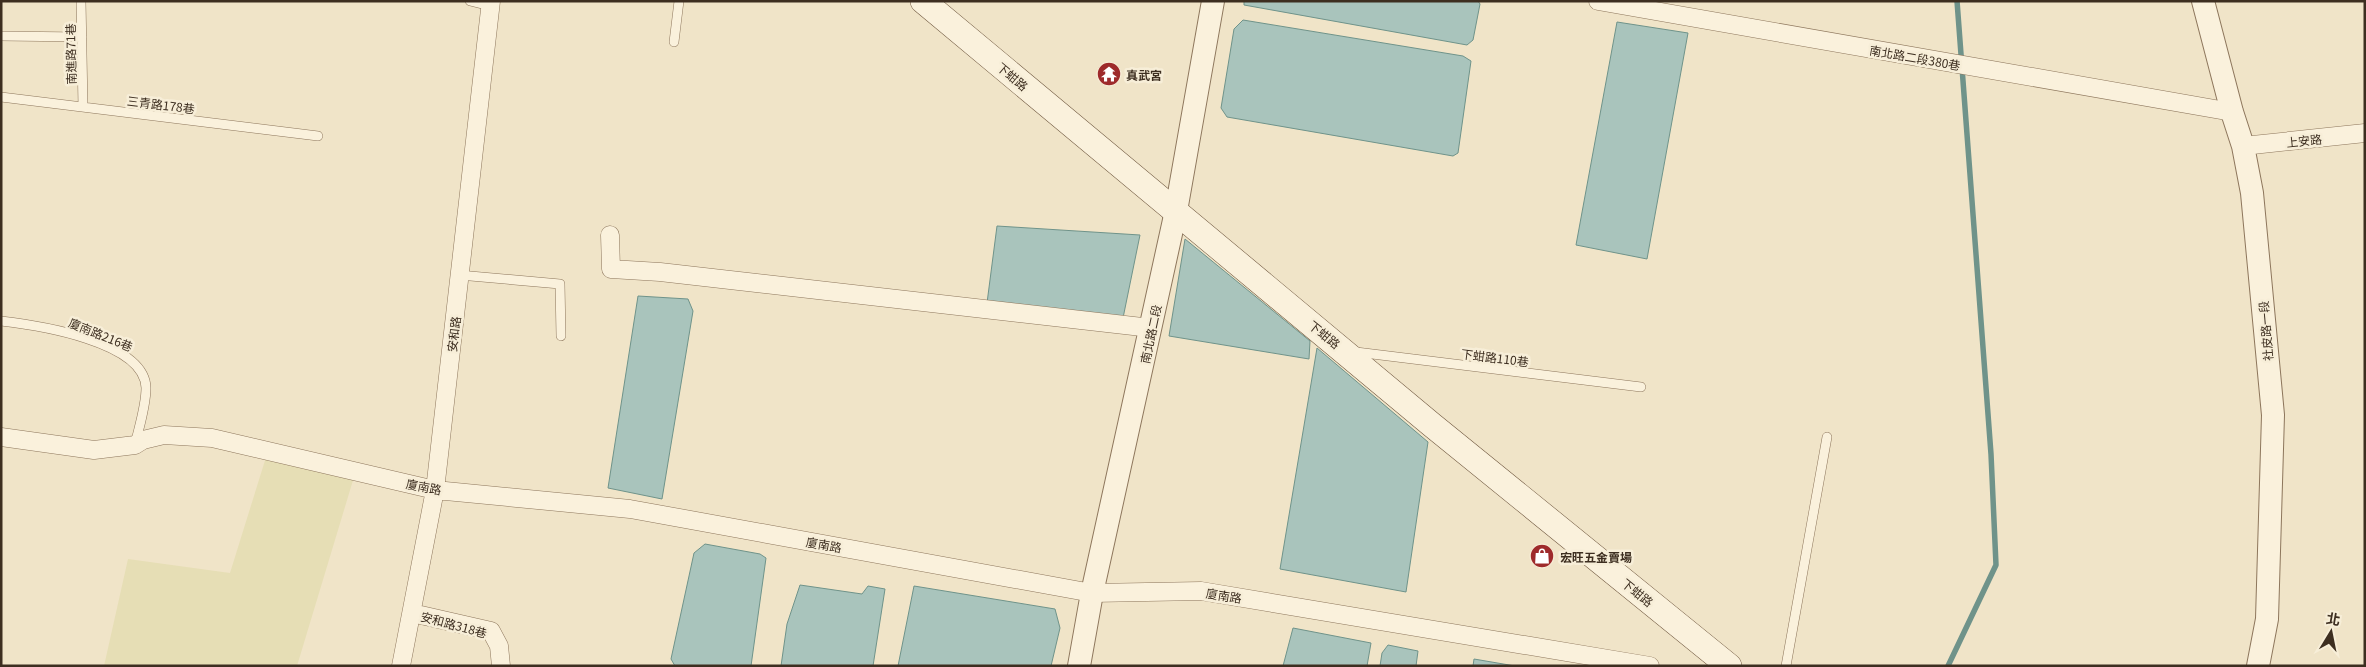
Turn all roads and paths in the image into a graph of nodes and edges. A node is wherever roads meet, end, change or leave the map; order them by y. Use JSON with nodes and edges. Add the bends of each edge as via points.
{"nodes":[{"id":1,"x":81,"y":1,"type":"edge"},
{"id":2,"x":470,"y":1,"type":"edge"},
{"id":3,"x":679,"y":1,"type":"edge"},
{"id":4,"x":1213,"y":1,"type":"edge"},
{"id":5,"x":1598,"y":1,"type":"edge"},
{"id":6,"x":2203,"y":1,"type":"edge"},
{"id":7,"x":929,"y":3,"type":"edge"},
{"id":8,"x":491,"y":4,"type":"edge"},
{"id":9,"x":1,"y":36,"type":"edge"},
{"id":10,"x":82,"y":37,"type":"junction"},
{"id":11,"x":674,"y":42,"type":"dead end"},
{"id":12,"x":1,"y":97,"type":"edge"},
{"id":13,"x":83,"y":107,"type":"junction"},
{"id":14,"x":2232,"y":112,"type":"junction"},
{"id":15,"x":2365,"y":133,"type":"edge"},
{"id":16,"x":318,"y":136,"type":"dead end"},
{"id":17,"x":2243,"y":146,"type":"junction"},
{"id":18,"x":1176,"y":211,"type":"junction"},
{"id":19,"x":610,"y":235,"type":"dead end"},
{"id":20,"x":459,"y":275,"type":"junction"},
{"id":21,"x":1,"y":321,"type":"edge"},
{"id":22,"x":1151,"y":328,"type":"junction"},
{"id":23,"x":561,"y":336,"type":"dead end"},
{"id":24,"x":1346,"y":351,"type":"junction"},
{"id":25,"x":1641,"y":387,"type":"dead end"},
{"id":26,"x":1,"y":437,"type":"edge"},
{"id":27,"x":1827,"y":437,"type":"dead end"},
{"id":28,"x":135,"y":445,"type":"junction"},
{"id":29,"x":435,"y":490,"type":"junction"},
{"id":30,"x":1092,"y":593,"type":"junction"},
{"id":31,"x":412,"y":613,"type":"junction"},
{"id":32,"x":1570,"y":659,"type":"edge"},
{"id":33,"x":401,"y":666,"type":"edge"},
{"id":34,"x":500,"y":666,"type":"edge"},
{"id":35,"x":1079,"y":666,"type":"edge"},
{"id":36,"x":1650,"y":666,"type":"edge"},
{"id":37,"x":1729,"y":666,"type":"edge"},
{"id":38,"x":1786,"y":666,"type":"edge"},
{"id":39,"x":2258,"y":666,"type":"edge"}],
"edges":[{"from":1,"to":10,"type":"lane","name":"南進路71巷"},
{"from":2,"to":8,"type":"lane"},
{"from":3,"to":11,"type":"lane"},
{"from":4,"to":18,"type":"street","name":"南北路二段"},
{"from":5,"to":14,"type":"street","name":"南北路二段380巷"},
{"from":6,"to":14,"type":"street","name":"社皮路一段"},
{"from":7,"to":18,"type":"main road","name":"下蚶路"},
{"from":8,"to":20,"type":"street","name":"安和路"},
{"from":9,"to":10,"type":"lane"},
{"from":10,"to":13,"type":"lane","name":"南進路71巷"},
{"from":12,"to":13,"type":"lane","name":"三青路178巷"},
{"from":13,"to":16,"type":"lane","name":"三青路178巷"},
{"from":14,"to":17,"type":"street","name":"社皮路一段"},
{"from":15,"to":17,"type":"street","name":"上安路"},
{"from":17,"to":39,"type":"street","name":"社皮路一段","via":[[2252,193],[2273,415],[2267,619]]},
{"from":18,"to":22,"type":"street","name":"南北路二段"},
{"from":18,"to":24,"type":"main road","name":"下蚶路"},
{"from":19,"to":22,"type":"street","via":[[611,269]]},
{"from":20,"to":23,"type":"lane","via":[[560,284]]},
{"from":20,"to":29,"type":"street","name":"安和路"},
{"from":21,"to":28,"type":"lane","name":"廈南路216巷","via":[[74,334],[132,360],[142,374],[146,388]]},
{"from":22,"to":30,"type":"street","name":"南北路二段"},
{"from":24,"to":25,"type":"lane","name":"下蚶路110巷"},
{"from":24,"to":37,"type":"main road","name":"下蚶路"},
{"from":26,"to":28,"type":"street","name":"廈南路","via":[[94,450]]},
{"from":27,"to":38,"type":"lane"},
{"from":28,"to":29,"type":"street","name":"廈南路","via":[[164,435],[212,438]]},
{"from":29,"to":30,"type":"street","name":"廈南路","via":[[630,509]]},
{"from":29,"to":31,"type":"street","name":"安和路"},
{"from":30,"to":32,"type":"street","name":"廈南路","via":[[1200,591]]},
{"from":30,"to":35,"type":"street","name":"南北路二段"},
{"from":31,"to":33,"type":"street","name":"安和路"},
{"from":31,"to":34,"type":"street","name":"安和路318巷","via":[[491,631],[499,646]]},
{"from":32,"to":36,"type":"street","name":"廈南路"}]}
